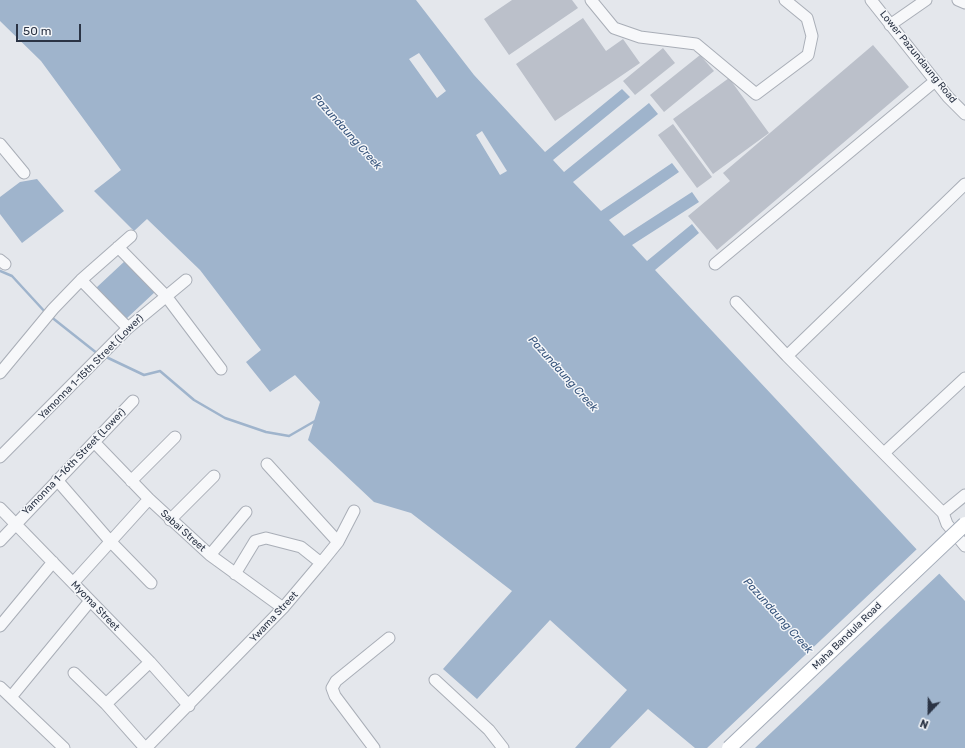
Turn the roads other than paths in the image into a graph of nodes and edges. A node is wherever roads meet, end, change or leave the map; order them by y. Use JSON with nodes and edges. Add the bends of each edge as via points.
{"nodes":[{"id":1,"x":591,"y":0,"type":"edge"},
{"id":2,"x":785,"y":0,"type":"edge"},
{"id":3,"x":871,"y":0,"type":"edge"},
{"id":4,"x":926,"y":0,"type":"edge"},
{"id":5,"x":958,"y":0,"type":"edge"},
{"id":6,"x":965,"y":3,"type":"edge"},
{"id":7,"x":890,"y":25,"type":"junction"},
{"id":8,"x":935,"y":81,"type":"junction"},
{"id":9,"x":965,"y":114,"type":"edge"},
{"id":10,"x":0,"y":146,"type":"edge"},
{"id":11,"x":24,"y":173,"type":"dead end"},
{"id":12,"x":965,"y":184,"type":"edge"},
{"id":13,"x":131,"y":236,"type":"dead end"},
{"id":14,"x":118,"y":247,"type":"junction"},
{"id":15,"x":715,"y":264,"type":"dead end"},
{"id":16,"x":81,"y":280,"type":"junction"},
{"id":17,"x":186,"y":280,"type":"dead end"},
{"id":18,"x":166,"y":296,"type":"junction"},
{"id":19,"x":736,"y":302,"type":"dead end"},
{"id":20,"x":128,"y":328,"type":"junction"},
{"id":21,"x":787,"y":356,"type":"junction"},
{"id":22,"x":221,"y":369,"type":"dead end"},
{"id":23,"x":0,"y":373,"type":"edge"},
{"id":24,"x":965,"y":378,"type":"edge"},
{"id":25,"x":133,"y":401,"type":"dead end"},
{"id":26,"x":174,"y":437,"type":"dead end"},
{"id":27,"x":94,"y":442,"type":"junction"},
{"id":28,"x":884,"y":453,"type":"junction"},
{"id":29,"x":0,"y":457,"type":"edge"},
{"id":30,"x":267,"y":464,"type":"dead end"},
{"id":31,"x":214,"y":476,"type":"dead end"},
{"id":32,"x":57,"y":480,"type":"junction"},
{"id":33,"x":131,"y":481,"type":"junction"},
{"id":34,"x":965,"y":495,"type":"edge"},
{"id":35,"x":149,"y":499,"type":"junction"},
{"id":36,"x":0,"y":508,"type":"edge"},
{"id":37,"x":354,"y":511,"type":"dead end"},
{"id":38,"x":246,"y":512,"type":"dead end"},
{"id":39,"x":943,"y":514,"type":"junction"},
{"id":40,"x":170,"y":520,"type":"junction"},
{"id":41,"x":16,"y":524,"type":"junction"},
{"id":42,"x":965,"y":524,"type":"edge"},
{"id":43,"x":110,"y":540,"type":"junction"},
{"id":44,"x":0,"y":541,"type":"edge"},
{"id":45,"x":338,"y":542,"type":"junction"},
{"id":46,"x":965,"y":546,"type":"edge"},
{"id":47,"x":210,"y":555,"type":"junction"},
{"id":48,"x":53,"y":562,"type":"junction"},
{"id":49,"x":321,"y":563,"type":"junction"},
{"id":50,"x":235,"y":574,"type":"junction"},
{"id":51,"x":73,"y":583,"type":"junction"},
{"id":52,"x":151,"y":583,"type":"dead end"},
{"id":53,"x":90,"y":601,"type":"junction"},
{"id":54,"x":283,"y":608,"type":"junction"},
{"id":55,"x":0,"y":626,"type":"edge"},
{"id":56,"x":389,"y":638,"type":"dead end"},
{"id":57,"x":150,"y":662,"type":"junction"},
{"id":58,"x":74,"y":673,"type":"dead end"},
{"id":59,"x":435,"y":680,"type":"dead end"},
{"id":60,"x":0,"y":687,"type":"edge"},
{"id":61,"x":11,"y":697,"type":"junction"},
{"id":62,"x":106,"y":704,"type":"junction"},
{"id":63,"x":189,"y":706,"type":"junction"},
{"id":64,"x":64,"y":748,"type":"edge"},
{"id":65,"x":146,"y":748,"type":"edge"},
{"id":66,"x":374,"y":748,"type":"edge"},
{"id":67,"x":503,"y":748,"type":"edge"},
{"id":68,"x":729,"y":748,"type":"edge"}],
"edges":[{"from":1,"to":2,"type":"street","via":[[614,28],[640,37],[696,44],[756,94],[808,55],[812,36],[807,18]]},
{"from":3,"to":7,"type":"street","name":"Lower Pazundaung Road"},
{"from":4,"to":7,"type":"street"},
{"from":5,"to":6,"type":"street"},
{"from":7,"to":8,"type":"street","name":"Lower Pazundaung Road"},
{"from":8,"to":9,"type":"street","name":"Lower Pazundaung Road"},
{"from":8,"to":15,"type":"street"},
{"from":10,"to":11,"type":"street"},
{"from":12,"to":21,"type":"street"},
{"from":13,"to":14,"type":"street"},
{"from":14,"to":16,"type":"street"},
{"from":14,"to":18,"type":"street"},
{"from":16,"to":20,"type":"street"},
{"from":16,"to":23,"type":"street","via":[[53,309]]},
{"from":17,"to":18,"type":"street","name":"Yamonna 1-15th Street (Lower)"},
{"from":18,"to":20,"type":"street","name":"Yamonna 1-15th Street (Lower)"},
{"from":18,"to":22,"type":"street"},
{"from":19,"to":21,"type":"street"},
{"from":20,"to":29,"type":"street","name":"Yamonna 1-15th Street (Lower)"},
{"from":21,"to":28,"type":"street"},
{"from":24,"to":28,"type":"street"},
{"from":25,"to":27,"type":"street","name":"Yamonna 1-16th Street (Lower)"},
{"from":26,"to":33,"type":"street"},
{"from":27,"to":32,"type":"street","name":"Yamonna 1-16th Street (Lower)"},
{"from":27,"to":33,"type":"street","name":"Sabai Street"},
{"from":28,"to":39,"type":"street"},
{"from":30,"to":45,"type":"street"},
{"from":31,"to":40,"type":"street"},
{"from":32,"to":41,"type":"street","name":"Yamonna 1-16th Street (Lower)"},
{"from":32,"to":43,"type":"street"},
{"from":33,"to":35,"type":"street","name":"Sabai Street"},
{"from":34,"to":39,"type":"street"},
{"from":35,"to":40,"type":"street","name":"Sabai Street"},
{"from":35,"to":43,"type":"street"},
{"from":36,"to":41,"type":"street","name":"Myoma Street"},
{"from":37,"to":45,"type":"street","name":"Ywama Street"},
{"from":38,"to":47,"type":"street"},
{"from":39,"to":46,"type":"street","via":[[947,524]]},
{"from":40,"to":47,"type":"street","name":"Sabai Street"},
{"from":41,"to":44,"type":"street","name":"Yamonna 1-16th Street (Lower)"},
{"from":41,"to":48,"type":"street","name":"Myoma Street"},
{"from":42,"to":68,"type":"main road","name":"Maha Bandula Road","bridge":true},
{"from":43,"to":51,"type":"street"},
{"from":43,"to":52,"type":"street"},
{"from":45,"to":49,"type":"street","name":"Ywama Street"},
{"from":47,"to":50,"type":"street","name":"Sabai Street"},
{"from":48,"to":51,"type":"street","name":"Myoma Street"},
{"from":48,"to":55,"type":"street"},
{"from":49,"to":50,"type":"street","via":[[301,547],[266,538],[255,541]]},
{"from":49,"to":54,"type":"street","name":"Ywama Street"},
{"from":50,"to":54,"type":"street","name":"Sabai Street"},
{"from":51,"to":53,"type":"street","name":"Myoma Street"},
{"from":53,"to":57,"type":"street","name":"Myoma Street"},
{"from":53,"to":61,"type":"street"},
{"from":54,"to":63,"type":"street","name":"Ywama Street"},
{"from":56,"to":66,"type":"street","via":[[336,681],[332,688],[335,696]]},
{"from":57,"to":62,"type":"street"},
{"from":57,"to":63,"type":"street","name":"Myoma Street"},
{"from":58,"to":62,"type":"street"},
{"from":59,"to":67,"type":"street","via":[[489,730]]},
{"from":60,"to":61,"type":"street"},
{"from":61,"to":64,"type":"street"},
{"from":62,"to":65,"type":"street"},
{"from":63,"to":65,"type":"street","name":"Ywama Street"}]}
